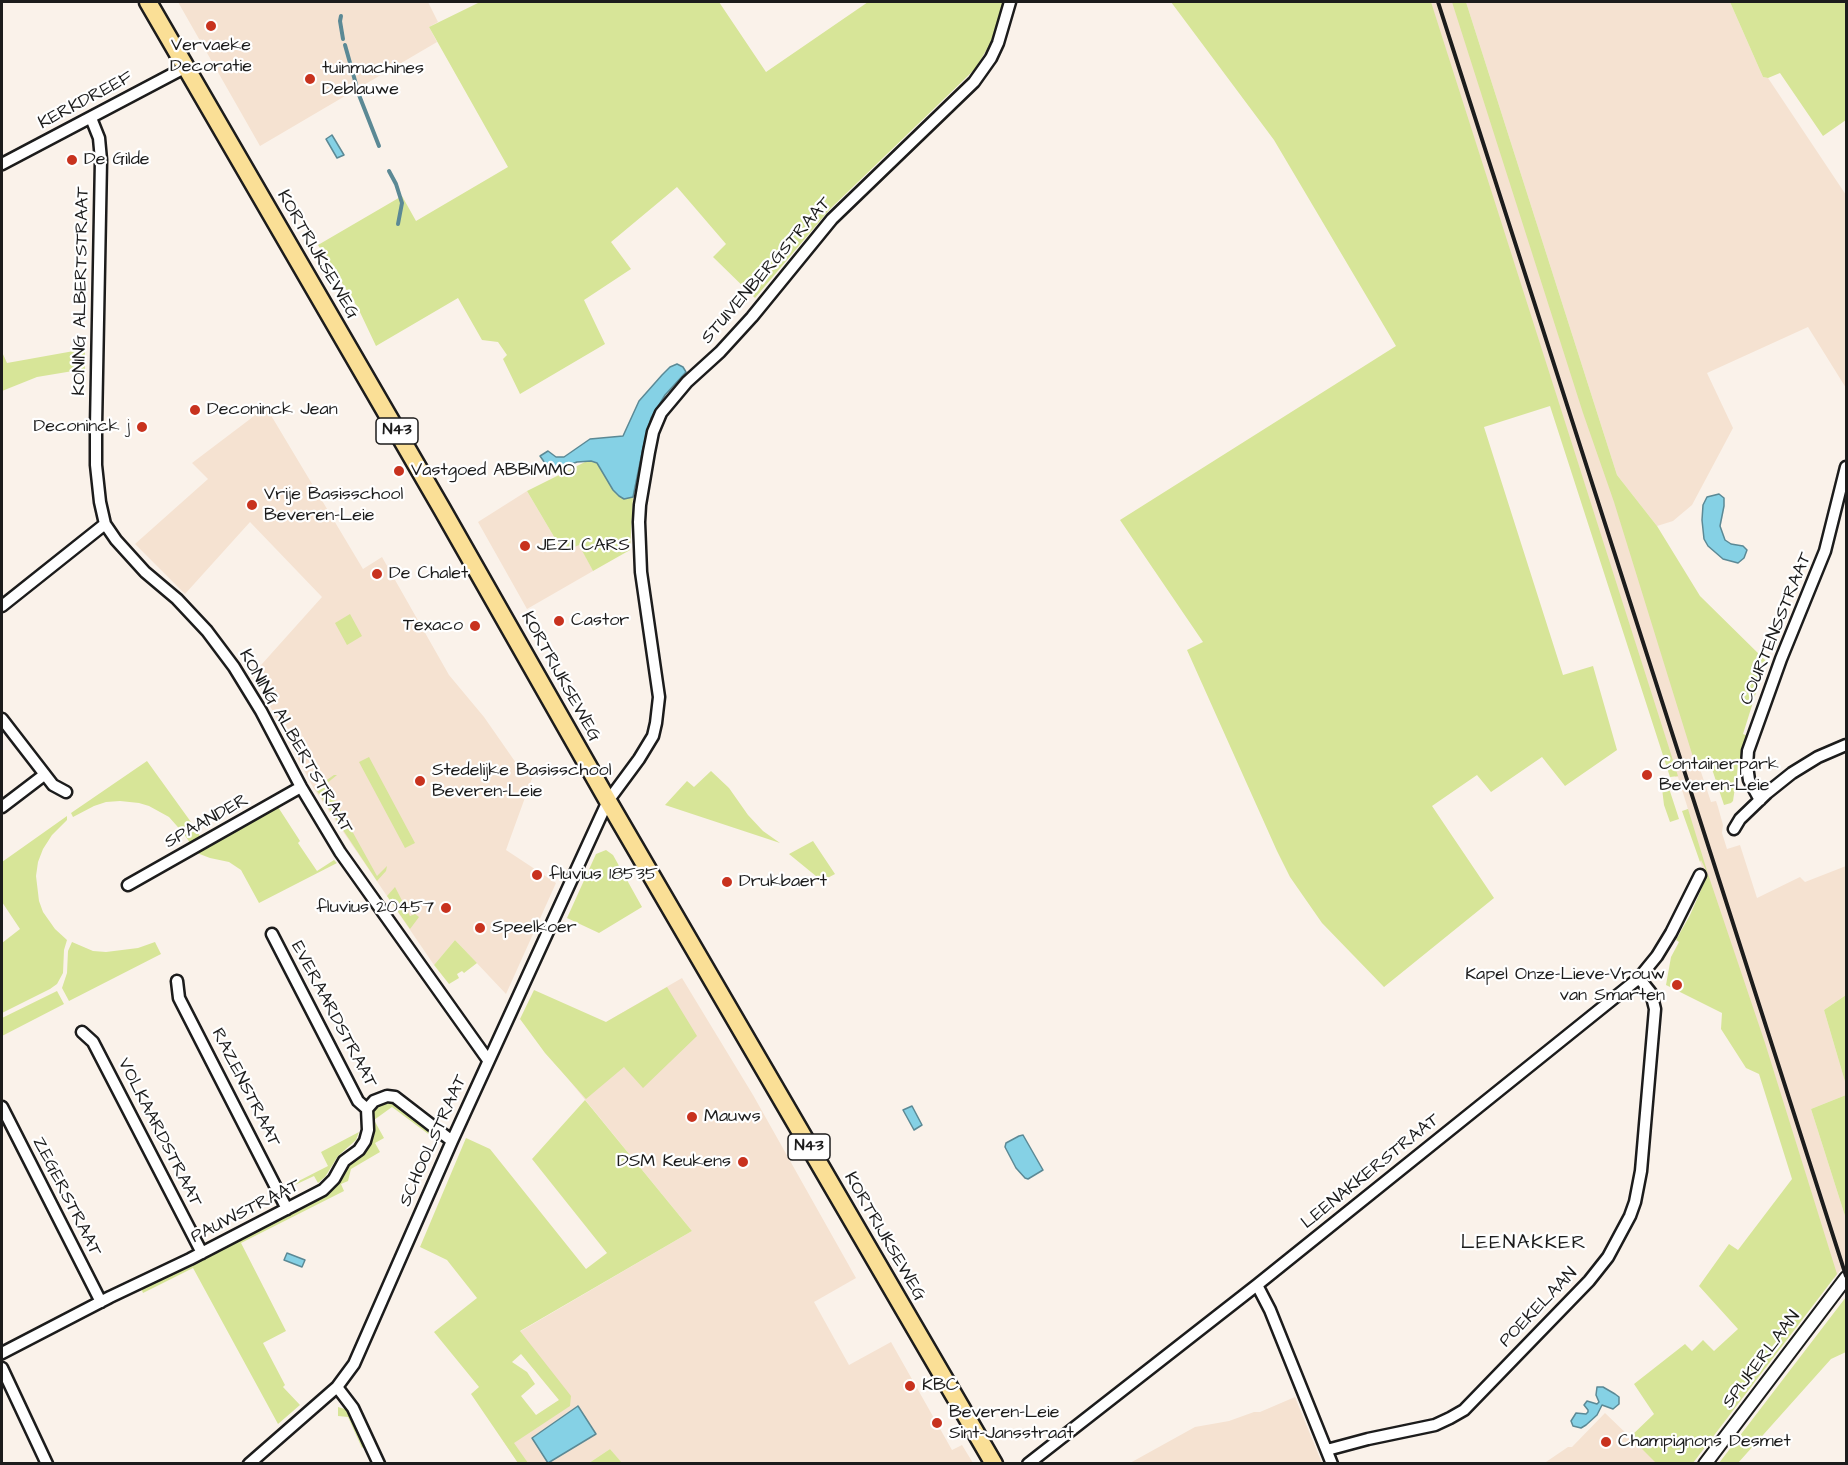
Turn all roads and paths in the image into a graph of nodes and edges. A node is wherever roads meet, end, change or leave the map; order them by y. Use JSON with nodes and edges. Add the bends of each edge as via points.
{"nodes":[{"id":1,"x":148,"y":2,"type":"edge"},
{"id":2,"x":1010,"y":2,"type":"edge"},
{"id":3,"x":186,"y":67,"type":"junction"},
{"id":4,"x":91,"y":118,"type":"junction"},
{"id":5,"x":2,"y":164,"type":"edge"},
{"id":6,"x":1846,"y":467,"type":"edge"},
{"id":7,"x":105,"y":524,"type":"junction"},
{"id":8,"x":2,"y":606,"type":"edge"},
{"id":9,"x":2,"y":719,"type":"edge"},
{"id":10,"x":1846,"y":745,"type":"edge"},
{"id":11,"x":44,"y":775,"type":"junction"},
{"id":12,"x":301,"y":787,"type":"junction"},
{"id":13,"x":66,"y":792,"type":"dead end"},
{"id":14,"x":1760,"y":800,"type":"junction"},
{"id":15,"x":608,"y":801,"type":"junction"},
{"id":16,"x":2,"y":807,"type":"edge"},
{"id":17,"x":1734,"y":829,"type":"dead end"},
{"id":18,"x":1701,"y":875,"type":"dead end"},
{"id":19,"x":128,"y":885,"type":"dead end"},
{"id":20,"x":272,"y":934,"type":"dead end"},
{"id":21,"x":1639,"y":978,"type":"junction"},
{"id":22,"x":177,"y":981,"type":"dead end"},
{"id":23,"x":82,"y":1032,"type":"dead end"},
{"id":24,"x":488,"y":1060,"type":"junction"},
{"id":25,"x":2,"y":1107,"type":"edge"},
{"id":26,"x":367,"y":1109,"type":"junction"},
{"id":27,"x":452,"y":1141,"type":"junction"},
{"id":28,"x":287,"y":1209,"type":"junction"},
{"id":29,"x":202,"y":1253,"type":"junction"},
{"id":30,"x":1846,"y":1278,"type":"edge"},
{"id":31,"x":1257,"y":1285,"type":"junction"},
{"id":32,"x":101,"y":1302,"type":"junction"},
{"id":33,"x":2,"y":1353,"type":"edge"},
{"id":34,"x":2,"y":1368,"type":"edge"},
{"id":35,"x":337,"y":1387,"type":"junction"},
{"id":36,"x":1327,"y":1450,"type":"junction"},
{"id":37,"x":47,"y":1464,"type":"edge"},
{"id":38,"x":249,"y":1464,"type":"edge"},
{"id":39,"x":379,"y":1464,"type":"edge"},
{"id":40,"x":994,"y":1464,"type":"edge"},
{"id":41,"x":1028,"y":1464,"type":"edge"},
{"id":42,"x":1332,"y":1464,"type":"edge"},
{"id":43,"x":1705,"y":1464,"type":"edge"}],
"edges":[{"from":1,"to":3,"type":"main road","name":"KORTRIJKSEWEG","number":"N43"},
{"from":2,"to":15,"type":"street","name":"STUIVENBERGSTRAAT","via":[[998,43],[974,82],[832,219],[752,317],[661,413],[649,452],[639,539],[658,710],[653,736]]},
{"from":3,"to":4,"type":"street","name":"KERKDREEF"},
{"from":3,"to":15,"type":"main road","name":"KORTRIJKSEWEG","number":"N43"},
{"from":4,"to":5,"type":"street","name":"KERKDREEF"},
{"from":4,"to":7,"type":"street","name":"KONING ALBERTSTRAAT","via":[[99,138],[101,160],[96,465]]},
{"from":6,"to":14,"type":"street","name":"COURTENSSTRAAT","via":[[1825,551],[1750,743],[1749,780]]},
{"from":7,"to":8,"type":"street"},
{"from":7,"to":12,"type":"street","name":"KONING ALBERTSTRAAT","via":[[145,572],[207,631],[234,667]]},
{"from":9,"to":11,"type":"street"},
{"from":10,"to":14,"type":"street","via":[[1792,773]]},
{"from":11,"to":13,"type":"street"},
{"from":11,"to":16,"type":"street"},
{"from":12,"to":19,"type":"street","name":"SPAANDER"},
{"from":12,"to":24,"type":"street","name":"KONING ALBERTSTRAAT","via":[[340,852]]},
{"from":14,"to":17,"type":"street"},
{"from":15,"to":24,"type":"street","name":"SCHOOLSTRAAT"},
{"from":15,"to":40,"type":"main road","name":"KORTRIJKSEWEG","number":"N43"},
{"from":18,"to":21,"type":"street","name":"LEENAKKERSTRAAT","via":[[1657,956]]},
{"from":20,"to":26,"type":"street","name":"EVERAARDSTRAAT","via":[[358,1101]]},
{"from":21,"to":31,"type":"street","name":"LEENAKKERSTRAAT"},
{"from":21,"to":36,"type":"street","name":"POEKELAAN","via":[[1651,993],[1654,1009],[1641,1171],[1630,1216],[1608,1257],[1464,1410],[1435,1425]]},
{"from":22,"to":28,"type":"street","name":"RAZENSTRAAT","via":[[179,998]]},
{"from":23,"to":29,"type":"street","name":"VOLKAARDSTRAAT","via":[[93,1042]]},
{"from":24,"to":27,"type":"street","name":"SCHOOLSTRAAT"},
{"from":25,"to":32,"type":"street","name":"ZEGERSTRAAT"},
{"from":26,"to":27,"type":"street","via":[[383,1097],[395,1097]]},
{"from":26,"to":28,"type":"street","name":"PAUWSTRAAT","via":[[368,1130],[362,1146],[344,1161],[323,1190]]},
{"from":27,"to":35,"type":"street","name":"SCHOOLSTRAAT","via":[[358,1355]]},
{"from":28,"to":29,"type":"street","name":"PAUWSTRAAT"},
{"from":29,"to":32,"type":"street","name":"PAUWSTRAAT"},
{"from":30,"to":43,"type":"street","name":"SPIJKERLAAN"},
{"from":31,"to":36,"type":"street"},
{"from":31,"to":41,"type":"street","name":"LEENAKKERSTRAAT"},
{"from":32,"to":33,"type":"street","name":"PAUWSTRAAT"},
{"from":34,"to":37,"type":"street"},
{"from":35,"to":38,"type":"street","name":"SCHOOLSTRAAT"},
{"from":35,"to":39,"type":"street","via":[[353,1408]]},
{"from":36,"to":42,"type":"street"}]}
